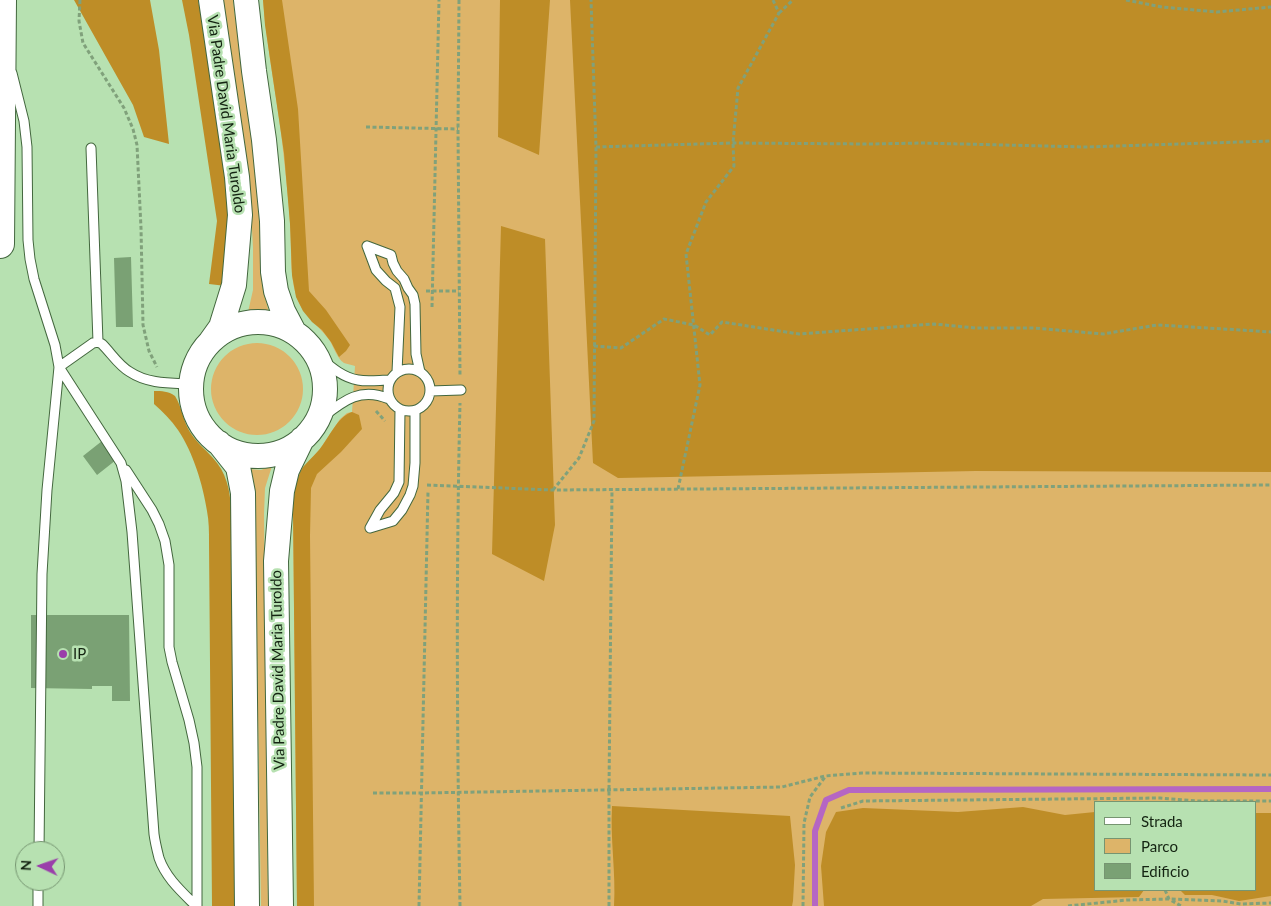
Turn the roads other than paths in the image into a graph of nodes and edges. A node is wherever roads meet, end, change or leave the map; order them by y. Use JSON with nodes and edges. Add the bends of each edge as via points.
{"nodes":[{"id":1,"x":2,"y":0,"type":"edge"},
{"id":2,"x":211,"y":0,"type":"edge"},
{"id":3,"x":246,"y":0,"type":"edge"},
{"id":4,"x":2,"y":34,"type":"junction"},
{"id":5,"x":91,"y":148,"type":"dead end"},
{"id":6,"x":0,"y":244,"type":"edge"},
{"id":7,"x":294,"y":332,"type":"junction"},
{"id":8,"x":98,"y":342,"type":"junction"},
{"id":9,"x":210,"y":342,"type":"junction"},
{"id":10,"x":313,"y":352,"type":"junction"},
{"id":11,"x":60,"y":367,"type":"junction"},
{"id":12,"x":397,"y":372,"type":"junction"},
{"id":13,"x":420,"y":372,"type":"junction"},
{"id":14,"x":390,"y":380,"type":"junction"},
{"id":15,"x":191,"y":384,"type":"junction"},
{"id":16,"x":461,"y":390,"type":"road end"},
{"id":17,"x":430,"y":391,"type":"junction"},
{"id":18,"x":389,"y":400,"type":"junction"},
{"id":19,"x":400,"y":410,"type":"junction"},
{"id":20,"x":415,"y":411,"type":"junction"},
{"id":21,"x":309,"y":431,"type":"junction"},
{"id":22,"x":219,"y":443,"type":"junction"},
{"id":23,"x":121,"y":463,"type":"junction"},
{"id":24,"x":39,"y":841,"type":"edge"},
{"id":25,"x":38,"y":891,"type":"edge"},
{"id":26,"x":38,"y":906,"type":"edge"},
{"id":27,"x":196,"y":906,"type":"edge"},
{"id":28,"x":248,"y":906,"type":"edge"},
{"id":29,"x":281,"y":906,"type":"edge"}],
"edges":[{"from":1,"to":4,"type":"highway"},
{"from":2,"to":9,"type":"street","name":"Via Padre David Maria Turoldo","via":[[240,215],[234,286],[221,327]]},
{"from":3,"to":7,"type":"street","name":"Via Padre David Maria Turoldo","via":[[264,140],[273,272],[283,311]]},
{"from":4,"to":6,"type":"highway"},
{"from":4,"to":11,"type":"lane","via":[[24,122],[30,259]]},
{"from":5,"to":8,"type":"lane"},
{"from":7,"to":9,"type":"street","via":[[270,323],[244,323],[220,333]]},
{"from":7,"to":10,"type":"street"},
{"from":8,"to":11,"type":"lane"},
{"from":8,"to":15,"type":"lane","via":[[129,372],[150,381]]},
{"from":9,"to":15,"type":"street","via":[[197,361]]},
{"from":10,"to":14,"type":"lane","via":[[344,376],[357,380]]},
{"from":10,"to":21,"type":"street","via":[[324,380],[324,395],[321,409]]},
{"from":11,"to":23,"type":"lane"},
{"from":11,"to":24,"type":"lane","via":[[43,565]]},
{"from":12,"to":13,"type":"lane","via":[[408,369]]},
{"from":12,"to":13,"type":"lane","via":[[400,307],[395,288],[376,270],[368,246],[391,255],[413,295]]},
{"from":12,"to":14,"type":"lane"},
{"from":13,"to":17,"type":"lane","via":[[428,380]]},
{"from":14,"to":18,"type":"lane"},
{"from":15,"to":22,"type":"street","via":[[200,423]]},
{"from":16,"to":17,"type":"lane"},
{"from":17,"to":20,"type":"lane","via":[[426,403]]},
{"from":18,"to":19,"type":"lane"},
{"from":18,"to":21,"type":"lane","via":[[380,395],[355,396],[341,402]]},
{"from":19,"to":20,"type":"lane"},
{"from":19,"to":20,"type":"lane","via":[[399,482],[370,528],[394,520],[410,496],[415,463]]},
{"from":21,"to":22,"type":"street","via":[[292,446],[268,455],[242,454]]},
{"from":21,"to":29,"type":"street","name":"Via Padre David Maria Turoldo","via":[[287,470],[276,561]]},
{"from":22,"to":28,"type":"street","via":[[238,467],[243,493]]},
{"from":23,"to":27,"type":"lane","via":[[152,510],[165,541],[169,647],[189,720],[197,766]]},
{"from":23,"to":27,"type":"lane","via":[[132,532],[154,834],[165,872]]},
{"from":25,"to":26,"type":"lane"}]}
